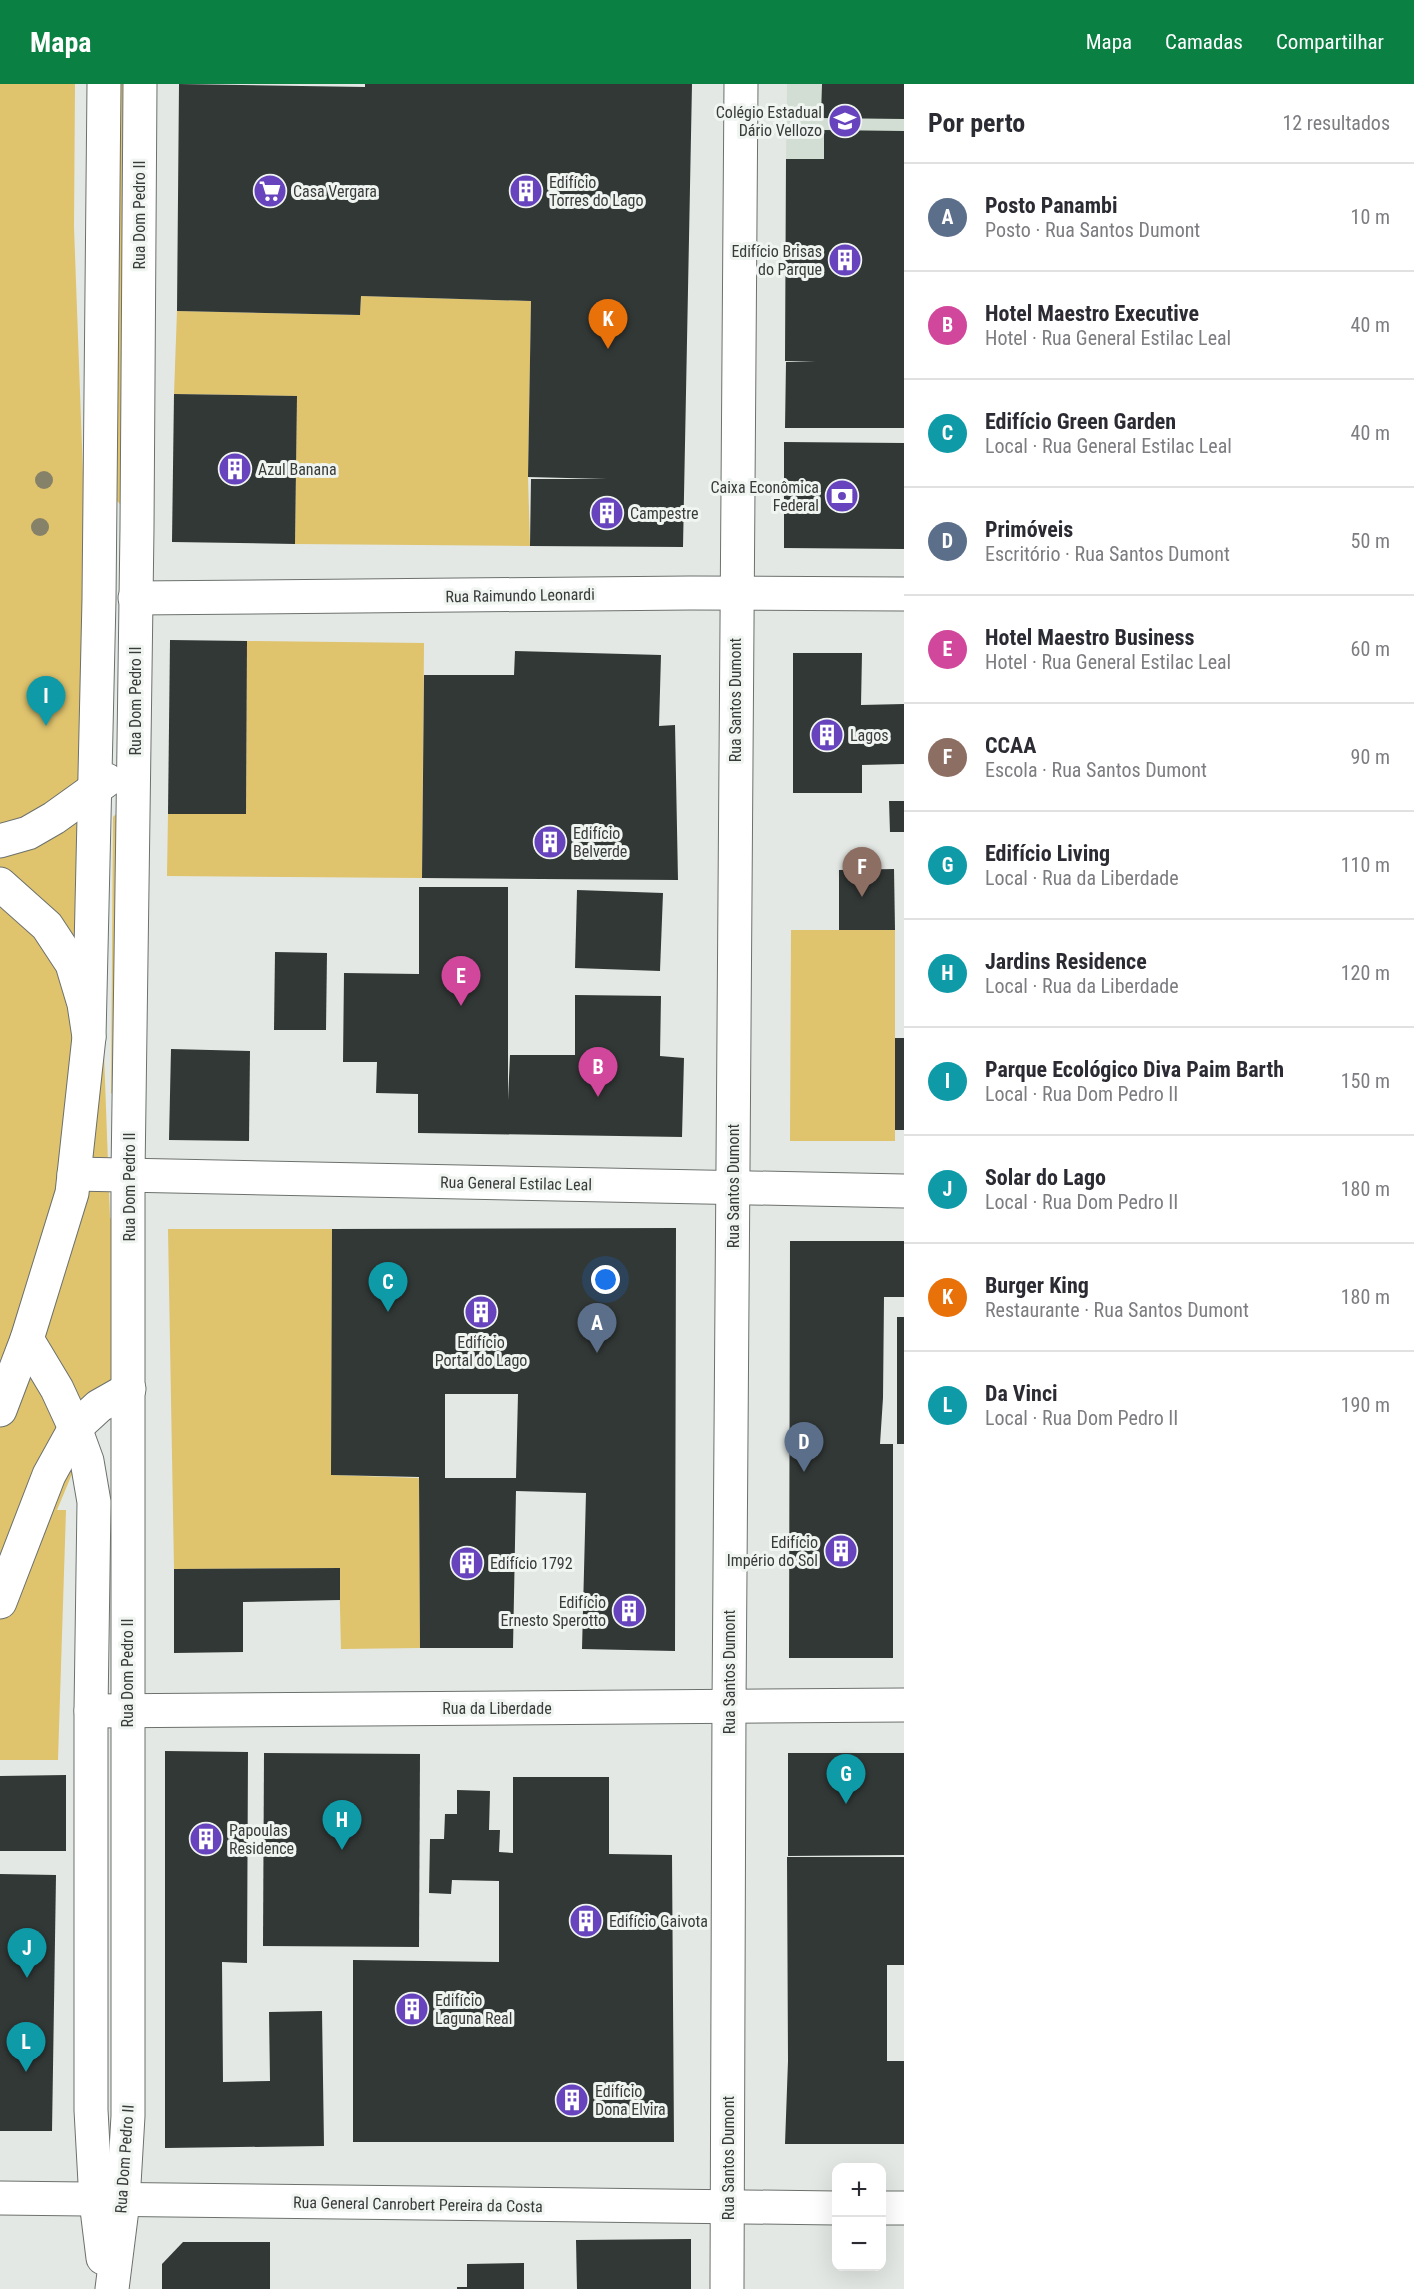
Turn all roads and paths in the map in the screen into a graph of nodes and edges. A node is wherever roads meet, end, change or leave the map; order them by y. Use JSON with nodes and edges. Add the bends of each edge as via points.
{"nodes":[{"id":1,"x":104,"y":84,"type":"edge"},
{"id":2,"x":140,"y":84,"type":"edge"},
{"id":3,"x":741,"y":84,"type":"edge"},
{"id":4,"x":736,"y":593,"type":"junction"},
{"id":5,"x":904,"y":594,"type":"edge"},
{"id":6,"x":135,"y":598,"type":"junction"},
{"id":7,"x":99,"y":599,"type":"junction"},
{"id":8,"x":134,"y":757,"type":"junction"},
{"id":9,"x":95,"y":790,"type":"junction"},
{"id":10,"x":0,"y":841,"type":"edge"},
{"id":11,"x":0,"y":884,"type":"edge"},
{"id":12,"x":89,"y":1037,"type":"junction"},
{"id":13,"x":74,"y":1174,"type":"junction"},
{"id":14,"x":129,"y":1174,"type":"junction"},
{"id":15,"x":733,"y":1188,"type":"junction"},
{"id":16,"x":904,"y":1191,"type":"edge"},
{"id":17,"x":27,"y":1339,"type":"junction"},
{"id":18,"x":129,"y":1389,"type":"junction"},
{"id":19,"x":0,"y":1410,"type":"edge"},
{"id":20,"x":75,"y":1428,"type":"junction"},
{"id":21,"x":0,"y":1602,"type":"edge"},
{"id":22,"x":904,"y":1705,"type":"edge"},
{"id":23,"x":729,"y":1706,"type":"junction"},
{"id":24,"x":127,"y":1710,"type":"junction"},
{"id":25,"x":91,"y":1712,"type":"junction"},
{"id":26,"x":0,"y":2198,"type":"edge"},
{"id":27,"x":109,"y":2200,"type":"junction"},
{"id":28,"x":728,"y":2207,"type":"junction"},
{"id":29,"x":832,"y":2208,"type":"edge"},
{"id":30,"x":886,"y":2208,"type":"edge"},
{"id":31,"x":904,"y":2208,"type":"edge"},
{"id":32,"x":106,"y":2289,"type":"edge"},
{"id":33,"x":112,"y":2289,"type":"edge"},
{"id":34,"x":728,"y":2289,"type":"edge"}],
"edges":[{"from":1,"to":7,"type":"street"},
{"from":2,"to":6,"type":"street","name":"Rua Dom Pedro II"},
{"from":3,"to":4,"type":"street","name":"Rua Santos Dumont"},
{"from":4,"to":5,"type":"street","name":"Rua Raimundo Leonardi"},
{"from":4,"to":6,"type":"street","name":"Rua Raimundo Leonardi"},
{"from":4,"to":15,"type":"street","name":"Rua Santos Dumont"},
{"from":6,"to":7,"type":"street","name":"Rua Raimundo Leonardi"},
{"from":6,"to":8,"type":"street","name":"Rua Dom Pedro II"},
{"from":7,"to":9,"type":"street"},
{"from":8,"to":9,"type":"street"},
{"from":8,"to":14,"type":"street","name":"Rua Dom Pedro II"},
{"from":9,"to":10,"type":"street","via":[[28,833]]},
{"from":9,"to":12,"type":"street"},
{"from":11,"to":12,"type":"street","via":[[47,926],[72,964]]},
{"from":12,"to":13,"type":"street"},
{"from":13,"to":14,"type":"street","name":"Rua General Estilac Leal"},
{"from":13,"to":17,"type":"street","via":[[72,1193]]},
{"from":14,"to":15,"type":"street","name":"Rua General Estilac Leal"},
{"from":14,"to":18,"type":"street","name":"Rua Dom Pedro II"},
{"from":15,"to":16,"type":"street","name":"Rua General Estilac Leal"},
{"from":15,"to":23,"type":"street","name":"Rua Santos Dumont"},
{"from":17,"to":19,"type":"street"},
{"from":17,"to":20,"type":"street","name":"Rua Dom Pedro II"},
{"from":18,"to":20,"type":"street","via":[[99,1406]]},
{"from":18,"to":24,"type":"street","name":"Rua Dom Pedro II"},
{"from":20,"to":21,"type":"street","via":[[49,1475]]},
{"from":20,"to":25,"type":"street","name":"Rua Dom Pedro II","via":[[87,1461],[94,1502]]},
{"from":22,"to":23,"type":"street","name":"Rua da Liberdade"},
{"from":23,"to":24,"type":"street","name":"Rua da Liberdade"},
{"from":23,"to":28,"type":"street","name":"Rua Santos Dumont"},
{"from":24,"to":25,"type":"street","name":"Rua da Liberdade"},
{"from":24,"to":27,"type":"street","name":"Rua Dom Pedro II","via":[[129,2116]]},
{"from":25,"to":27,"type":"street","name":"Rua Dom Pedro II","via":[[91,2110]]},
{"from":26,"to":27,"type":"street","name":"Rua General Canrobert Pereira da Costa"},
{"from":27,"to":28,"type":"street","name":"Rua General Canrobert Pereira da Costa"},
{"from":27,"to":32,"type":"street","name":"Rua Dom Pedro II"},
{"from":27,"to":33,"type":"street","name":"Rua Dom Pedro II"},
{"from":28,"to":29,"type":"street","name":"Rua General Canrobert Pereira da Costa"},
{"from":28,"to":34,"type":"street","name":"Rua Santos Dumont"},
{"from":30,"to":31,"type":"street"}]}
